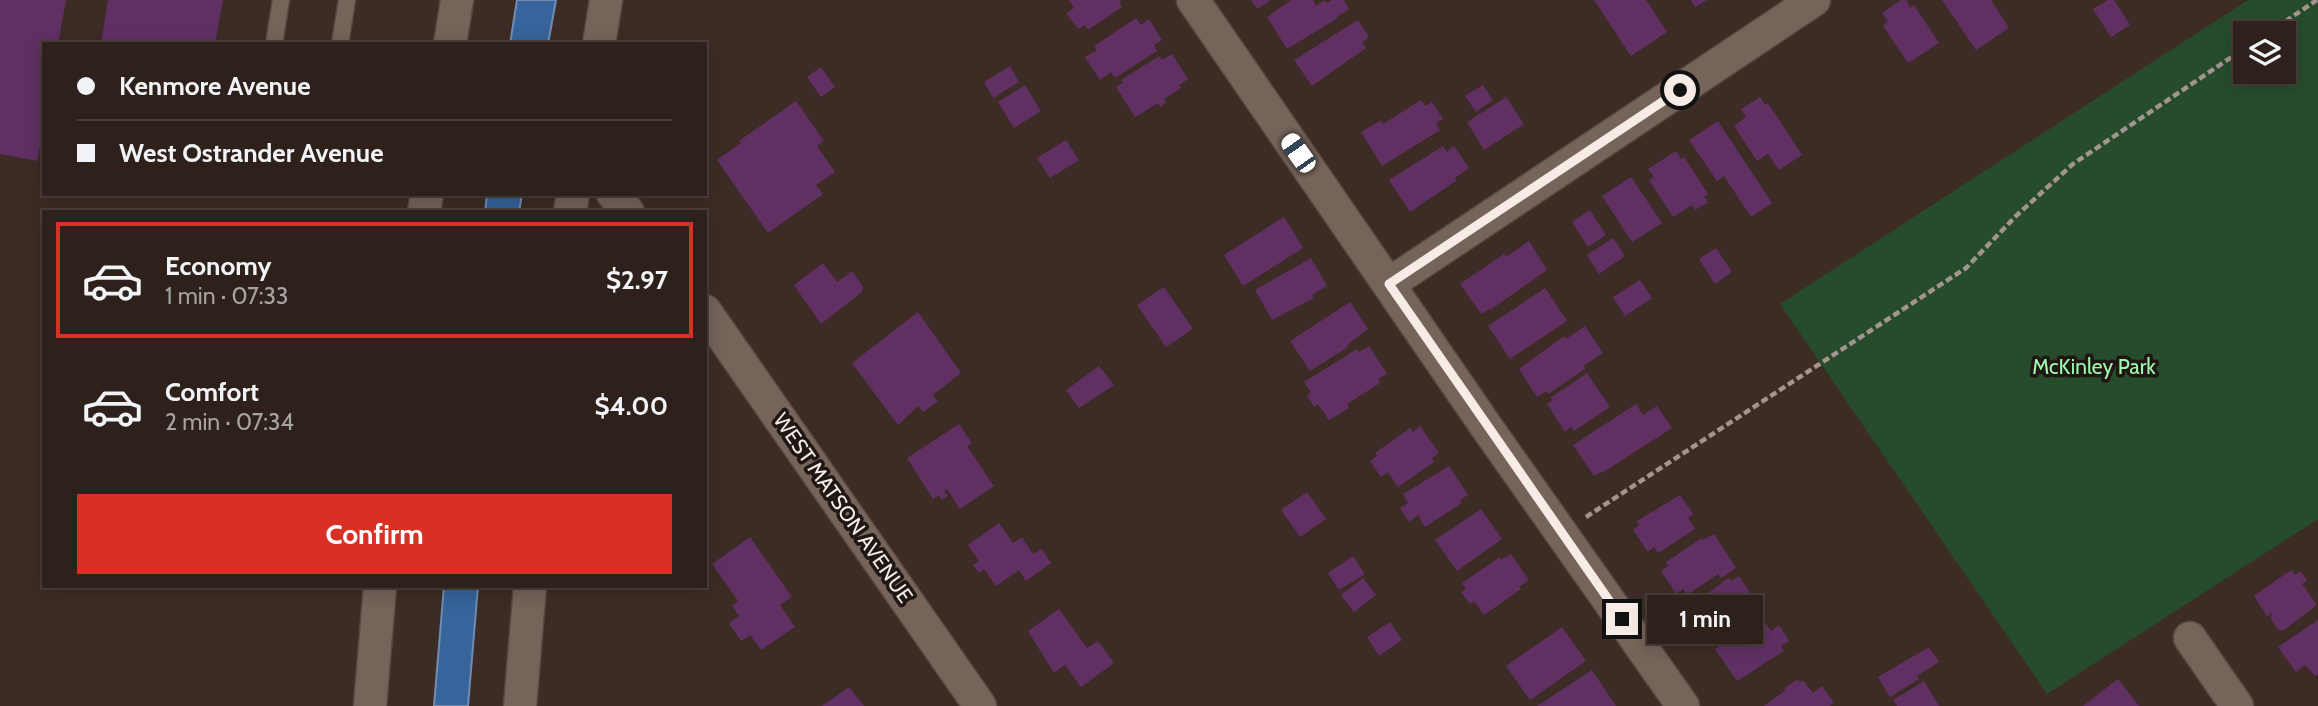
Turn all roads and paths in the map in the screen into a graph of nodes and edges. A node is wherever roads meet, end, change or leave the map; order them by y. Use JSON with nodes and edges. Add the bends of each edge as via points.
{"nodes":[{"id":1,"x":281,"y":0,"type":"edge"},
{"id":2,"x":347,"y":0,"type":"edge"},
{"id":3,"x":457,"y":0,"type":"edge"},
{"id":4,"x":606,"y":0,"type":"edge"},
{"id":5,"x":1193,"y":0,"type":"edge"},
{"id":6,"x":1814,"y":0,"type":"edge"},
{"id":7,"x":2317,"y":0,"type":"edge"},
{"id":8,"x":2286,"y":21,"type":"edge"},
{"id":9,"x":274,"y":42,"type":"edge"},
{"id":10,"x":340,"y":42,"type":"edge"},
{"id":11,"x":450,"y":42,"type":"edge"},
{"id":12,"x":598,"y":42,"type":"edge"},
{"id":13,"x":2233,"y":56,"type":"edge"},
{"id":14,"x":615,"y":196,"type":"edge"},
{"id":15,"x":626,"y":210,"type":"edge"},
{"id":16,"x":1389,"y":284,"type":"junction"},
{"id":17,"x":707,"y":314,"type":"edge"},
{"id":18,"x":1561,"y":533,"type":"junction"},
{"id":19,"x":380,"y":588,"type":"edge"},
{"id":20,"x":530,"y":588,"type":"edge"},
{"id":21,"x":2190,"y":638,"type":"dead end"},
{"id":22,"x":370,"y":706,"type":"edge"},
{"id":23,"x":520,"y":706,"type":"edge"},
{"id":24,"x":980,"y":706,"type":"edge"},
{"id":25,"x":1683,"y":706,"type":"edge"},
{"id":26,"x":2237,"y":706,"type":"edge"}],
"edges":[{"from":1,"to":9,"type":"lane"},
{"from":2,"to":10,"type":"lane"},
{"from":3,"to":11,"type":"street"},
{"from":4,"to":12,"type":"street"},
{"from":5,"to":16,"type":"street"},
{"from":6,"to":16,"type":"street"},
{"from":7,"to":8,"type":"path"},
{"from":13,"to":18,"type":"path","via":[[2073,164],[1966,268]]},
{"from":14,"to":15,"type":"street"},
{"from":16,"to":18,"type":"street"},
{"from":17,"to":24,"type":"street","name":"WEST MATSON AVENUE"},
{"from":18,"to":25,"type":"street"},
{"from":19,"to":22,"type":"street"},
{"from":20,"to":23,"type":"street"},
{"from":21,"to":26,"type":"street"}]}
